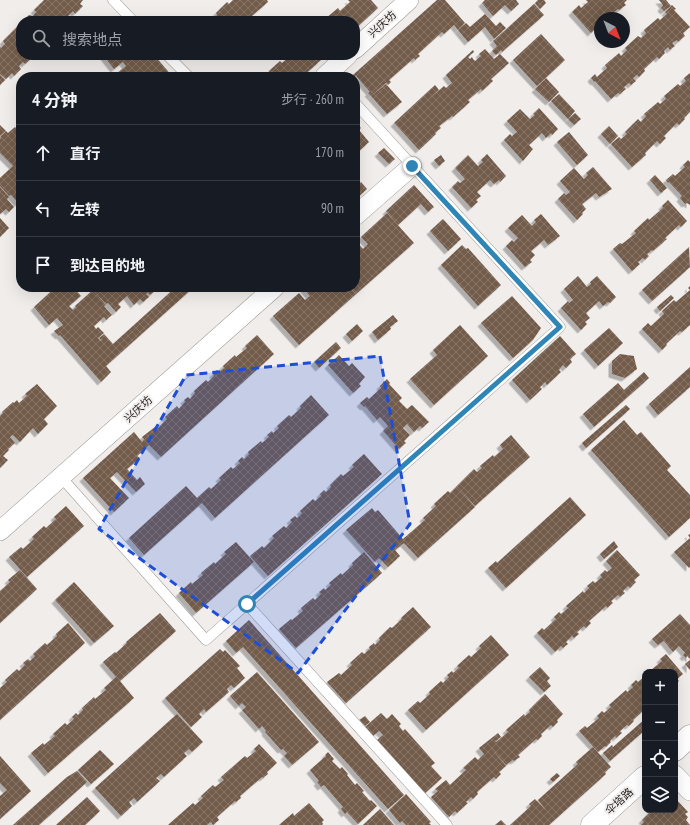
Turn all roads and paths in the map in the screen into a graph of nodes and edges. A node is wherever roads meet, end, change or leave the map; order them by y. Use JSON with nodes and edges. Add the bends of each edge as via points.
{"nodes":[{"id":1,"x":113,"y":0,"type":"edge"},
{"id":2,"x":402,"y":2,"type":"edge"},
{"id":3,"x":128,"y":16,"type":"edge"},
{"id":4,"x":360,"y":43,"type":"edge"},
{"id":5,"x":172,"y":60,"type":"edge"},
{"id":6,"x":343,"y":60,"type":"edge"},
{"id":7,"x":184,"y":72,"type":"edge"},
{"id":8,"x":331,"y":72,"type":"edge"},
{"id":9,"x":360,"y":109,"type":"edge"},
{"id":10,"x":412,"y":166,"type":"junction"},
{"id":11,"x":360,"y":212,"type":"edge"},
{"id":12,"x":269,"y":292,"type":"edge"},
{"id":13,"x":61,"y":478,"type":"junction"},
{"id":14,"x":0,"y":531,"type":"edge"},
{"id":15,"x":247,"y":604,"type":"junction"},
{"id":16,"x":690,"y":736,"type":"edge"},
{"id":17,"x":678,"y":747,"type":"edge"},
{"id":18,"x":677,"y":777,"type":"edge"},
{"id":19,"x":642,"y":780,"type":"edge"},
{"id":20,"x":690,"y":791,"type":"edge"},
{"id":21,"x":447,"y":825,"type":"edge"},
{"id":22,"x":592,"y":825,"type":"edge"}],
"edges":[{"from":1,"to":3,"type":"lane"},
{"from":2,"to":4,"type":"street","name":"兴庆坊"},
{"from":5,"to":7,"type":"lane"},
{"from":6,"to":8,"type":"street"},
{"from":9,"to":10,"type":"lane"},
{"from":10,"to":11,"type":"street"},
{"from":10,"to":15,"type":"lane","via":[[560,327]]},
{"from":12,"to":13,"type":"street","name":"兴庆坊"},
{"from":13,"to":14,"type":"street","name":"兴庆坊"},
{"from":13,"to":15,"type":"lane","via":[[206,640]]},
{"from":15,"to":21,"type":"lane"},
{"from":16,"to":17,"type":"street"},
{"from":18,"to":20,"type":"street"},
{"from":19,"to":22,"type":"street","name":"伞塔路"}]}
